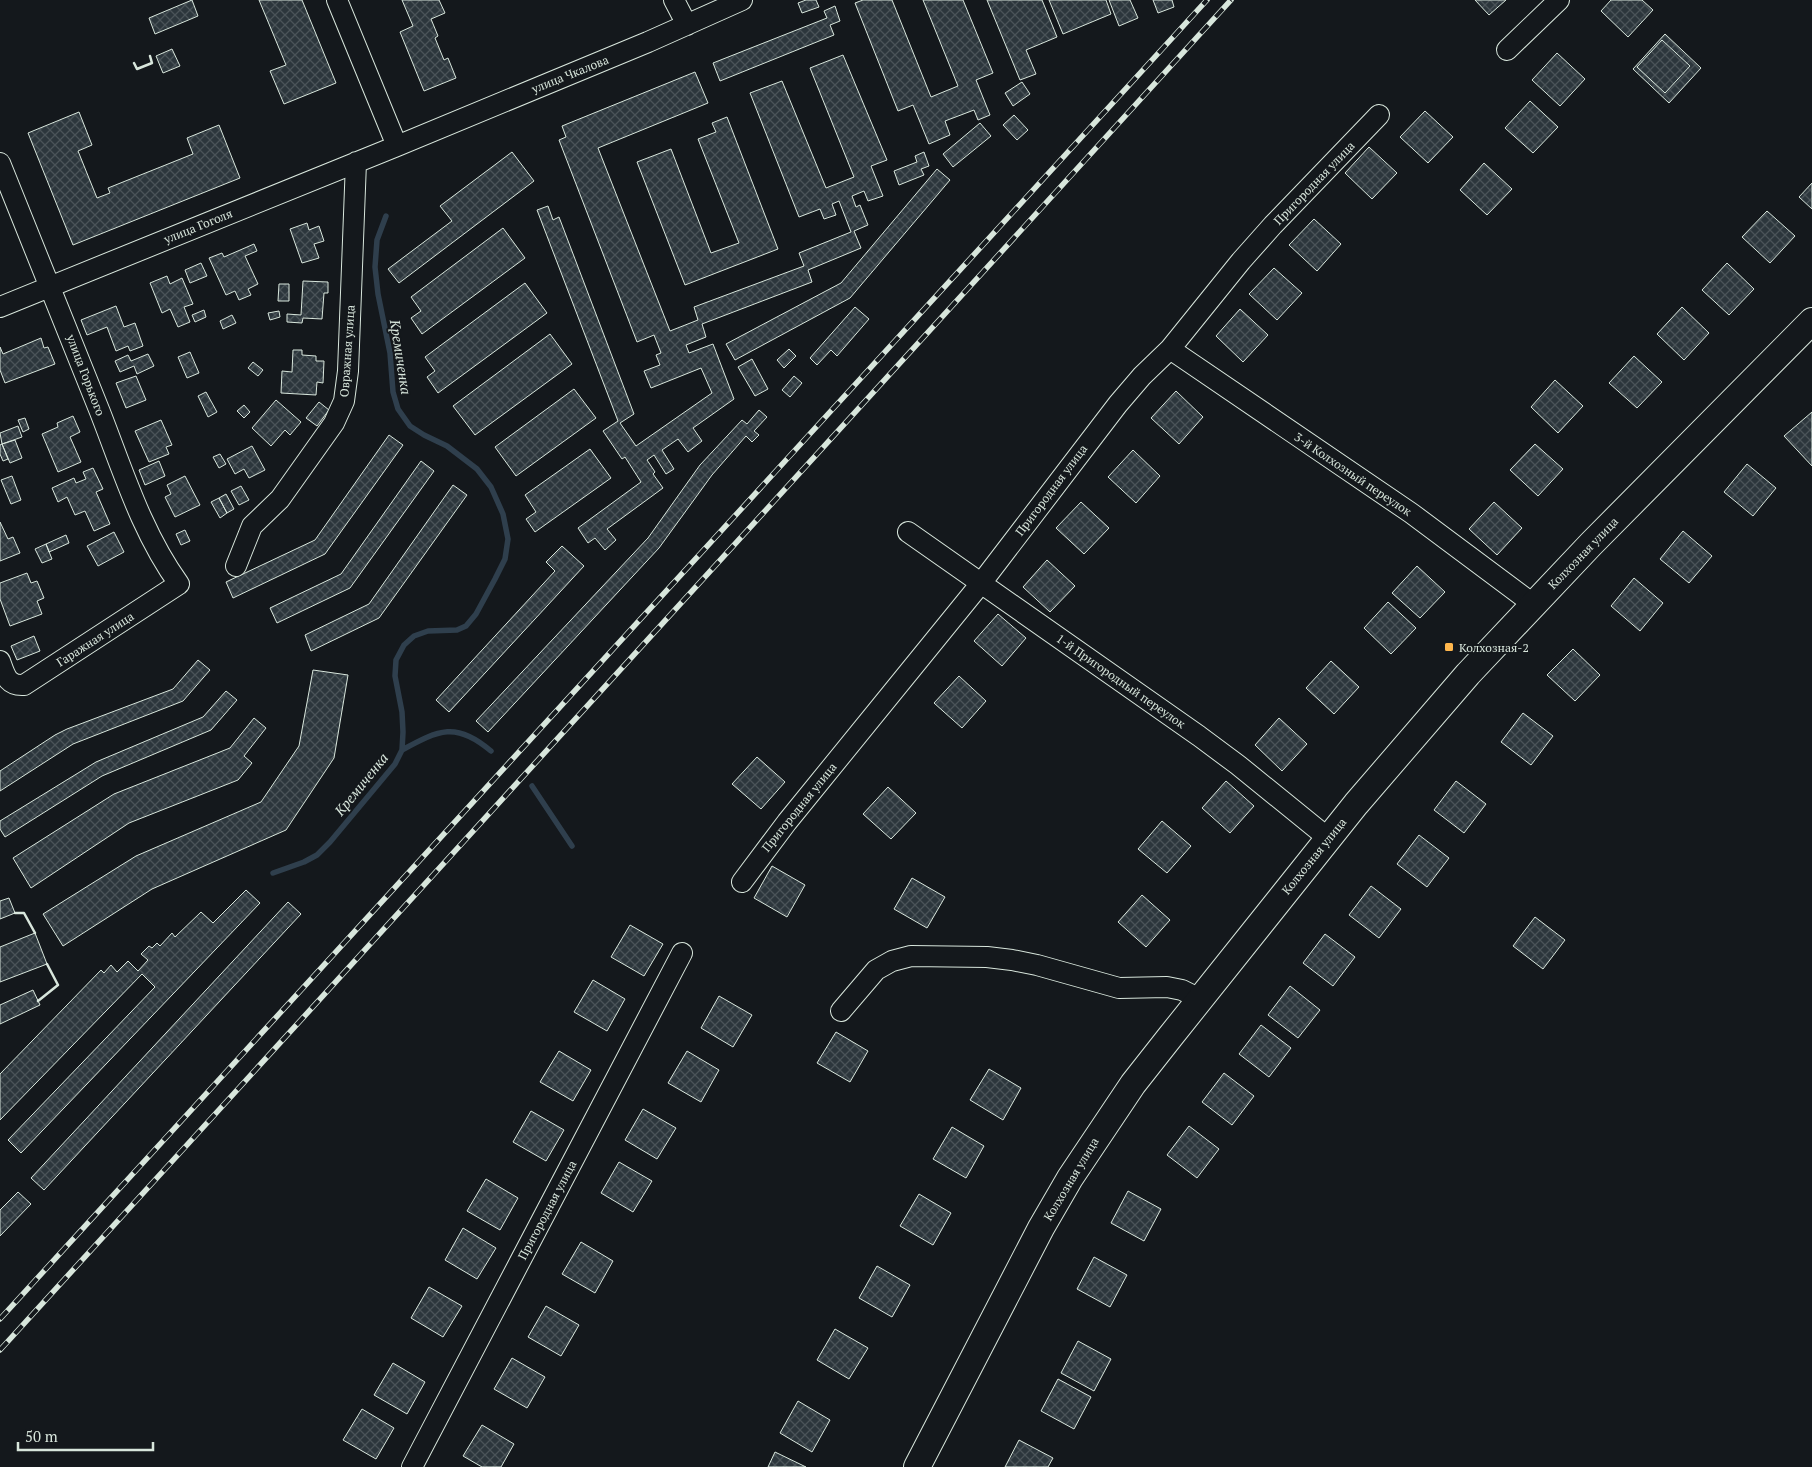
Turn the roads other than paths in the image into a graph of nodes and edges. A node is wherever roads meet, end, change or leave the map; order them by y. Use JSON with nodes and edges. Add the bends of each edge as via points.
{"nodes":[{"id":1,"x":337,"y":0,"type":"edge"},
{"id":2,"x":674,"y":0,"type":"edge"},
{"id":3,"x":742,"y":0,"type":"edge"},
{"id":4,"x":1559,"y":0,"type":"edge"},
{"id":5,"x":687,"y":25,"type":"junction"},
{"id":6,"x":1507,"y":50,"type":"dead end"},
{"id":7,"x":1379,"y":115,"type":"dead end"},
{"id":8,"x":397,"y":146,"type":"junction"},
{"id":9,"x":356,"y":162,"type":"junction"},
{"id":10,"x":0,"y":163,"type":"edge"},
{"id":11,"x":51,"y":286,"type":"junction"},
{"id":12,"x":0,"y":307,"type":"edge"},
{"id":13,"x":1812,"y":321,"type":"edge"},
{"id":14,"x":1170,"y":349,"type":"junction"},
{"id":15,"x":908,"y":532,"type":"dead end"},
{"id":16,"x":236,"y":566,"type":"dead end"},
{"id":17,"x":982,"y":582,"type":"junction"},
{"id":18,"x":179,"y":584,"type":"joint"},
{"id":19,"x":1533,"y":604,"type":"junction"},
{"id":20,"x":0,"y":661,"type":"edge"},
{"id":21,"x":1328,"y":838,"type":"junction"},
{"id":22,"x":742,"y":882,"type":"dead end"},
{"id":23,"x":682,"y":953,"type":"dead end"},
{"id":24,"x":1200,"y":999,"type":"junction"},
{"id":25,"x":841,"y":1011,"type":"dead end"},
{"id":26,"x":412,"y":1467,"type":"edge"},
{"id":27,"x":917,"y":1467,"type":"edge"}],
"edges":[{"from":1,"to":8,"type":"street"},
{"from":2,"to":5,"type":"street"},
{"from":3,"to":5,"type":"street","name":"улица Чкалова"},
{"from":4,"to":6,"type":"street"},
{"from":5,"to":8,"type":"street","name":"улица Чкалова"},
{"from":7,"to":14,"type":"street","name":"Пригородная улица","via":[[1254,246]]},
{"from":8,"to":9,"type":"street","name":"улица Гоголя"},
{"from":9,"to":11,"type":"street","name":"улица Гоголя"},
{"from":9,"to":16,"type":"street","name":"Овражная улица","via":[[344,401],[334,423],[280,499],[252,526]]},
{"from":10,"to":11,"type":"street","name":"улица Горького"},
{"from":11,"to":12,"type":"street","name":"улица Гоголя"},
{"from":11,"to":18,"type":"street","name":"улица Горького","via":[[145,526]]},
{"from":13,"to":19,"type":"main road","name":"Колхозная улица"},
{"from":14,"to":17,"type":"street","name":"Пригородная улица","via":[[1118,404]]},
{"from":14,"to":19,"type":"street","name":"3-й Колхозный переулок","via":[[1411,513]]},
{"from":15,"to":17,"type":"street","name":"1-й Пригородный переулок"},
{"from":17,"to":21,"type":"street","name":"1-й Пригородный переулок","via":[[1199,736]]},
{"from":17,"to":22,"type":"street","name":"Пригородная улица"},
{"from":18,"to":20,"type":"street","name":"Гаражная улица","via":[[24,685],[9,681]]},
{"from":19,"to":21,"type":"main road","name":"Колхозная улица","via":[[1431,715]]},
{"from":21,"to":24,"type":"main road","name":"Колхозная улица"},
{"from":23,"to":26,"type":"street","name":"Пригородная улица"},
{"from":24,"to":25,"type":"street","via":[[1166,987],[1119,988],[1004,959],[911,956],[876,970]]},
{"from":24,"to":27,"type":"main road","name":"Колхозная улица","via":[[1133,1084],[1070,1178]]}]}
